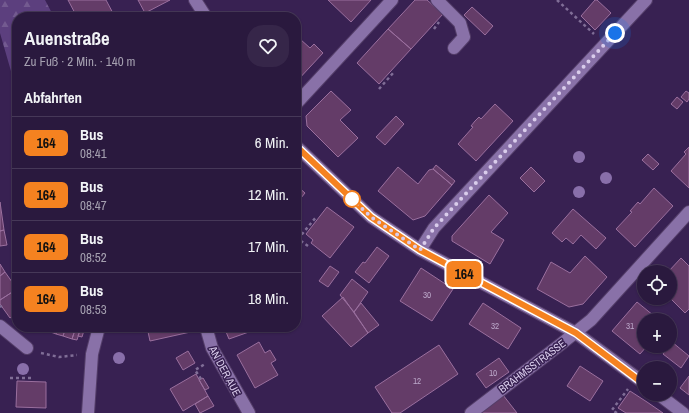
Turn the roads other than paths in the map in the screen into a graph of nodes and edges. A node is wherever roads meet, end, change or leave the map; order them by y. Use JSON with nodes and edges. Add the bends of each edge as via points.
{"nodes":[{"id":1,"x":195,"y":0,"type":"edge"},
{"id":2,"x":392,"y":0,"type":"edge"},
{"id":3,"x":437,"y":0,"type":"edge"},
{"id":4,"x":646,"y":0,"type":"edge"},
{"id":5,"x":203,"y":12,"type":"edge"},
{"id":6,"x":454,"y":48,"type":"dead end"},
{"id":7,"x":301,"y":99,"type":"edge"},
{"id":8,"x":301,"y":151,"type":"edge"},
{"id":9,"x":689,"y":212,"type":"edge"},
{"id":10,"x":420,"y":250,"type":"junction"},
{"id":11,"x":0,"y":326,"type":"edge"},
{"id":12,"x":98,"y":332,"type":"edge"},
{"id":13,"x":207,"y":332,"type":"edge"},
{"id":14,"x":576,"y":333,"type":"junction"},
{"id":15,"x":28,"y":348,"type":"dead end"},
{"id":16,"x":637,"y":379,"type":"edge"},
{"id":17,"x":667,"y":401,"type":"edge"},
{"id":18,"x":88,"y":413,"type":"edge"},
{"id":19,"x":249,"y":413,"type":"edge"},
{"id":20,"x":471,"y":413,"type":"edge"},
{"id":21,"x":683,"y":413,"type":"edge"}],
"edges":[{"from":1,"to":5,"type":"street"},
{"from":2,"to":7,"type":"street"},
{"from":3,"to":6,"type":"street","via":[[460,23],[464,37]]},
{"from":4,"to":10,"type":"street","via":[[434,228]]},
{"from":8,"to":10,"type":"street","via":[[371,217]]},
{"from":9,"to":14,"type":"street","name":"BRAHMSSTRASSE","via":[[591,320]]},
{"from":10,"to":14,"type":"street"},
{"from":11,"to":15,"type":"street"},
{"from":12,"to":18,"type":"street","via":[[92,354]]},
{"from":13,"to":19,"type":"street","name":"AN DER AUE","via":[[212,348]]},
{"from":14,"to":16,"type":"street"},
{"from":14,"to":20,"type":"street","name":"BRAHMSSTRASSE"},
{"from":17,"to":21,"type":"street"}]}
